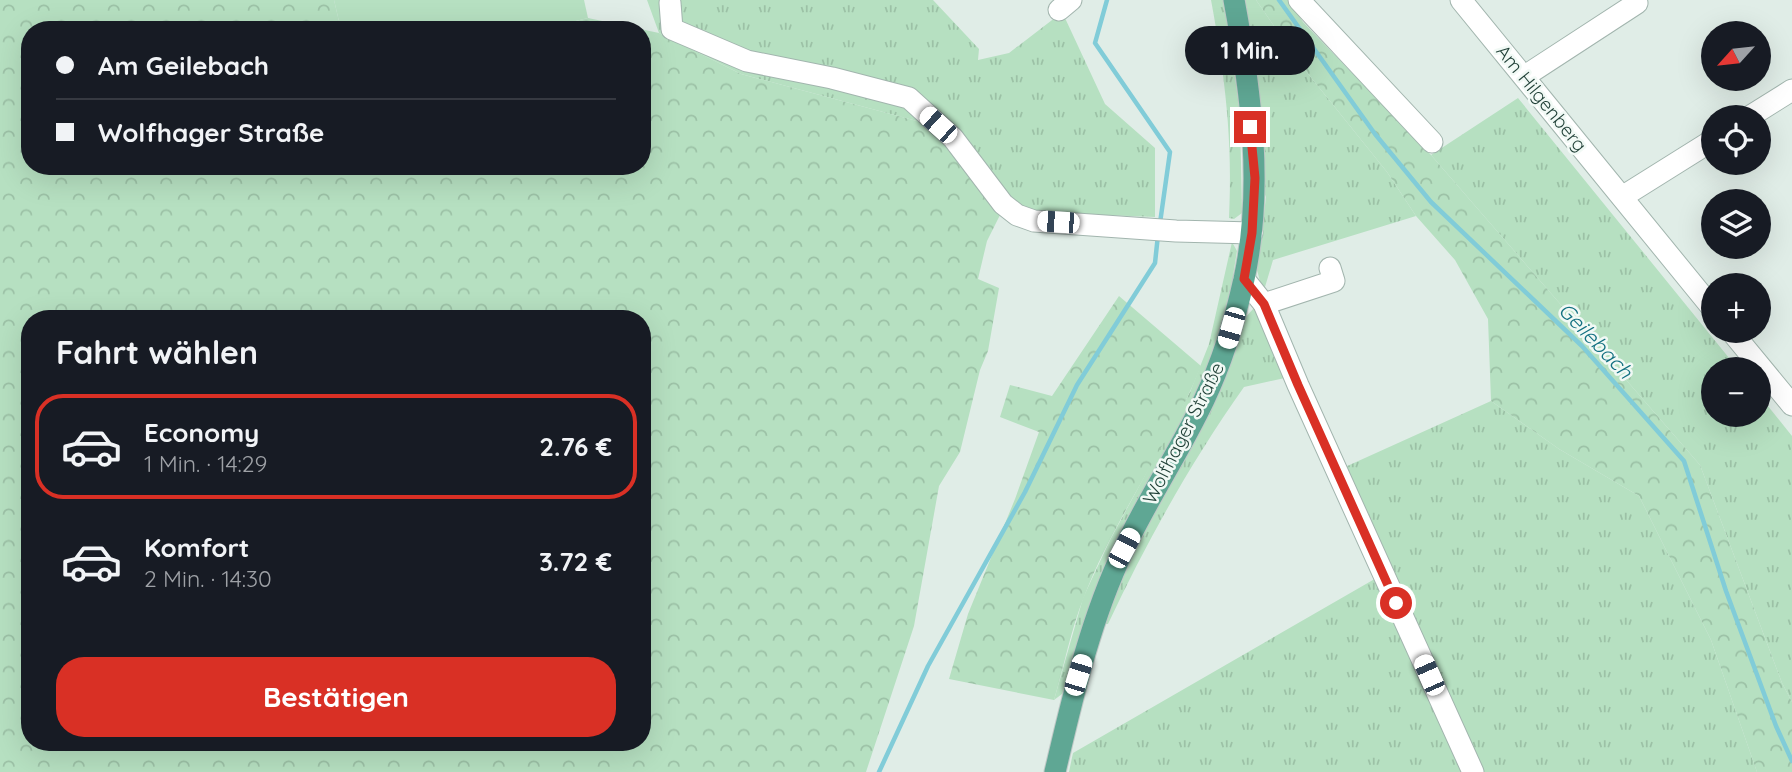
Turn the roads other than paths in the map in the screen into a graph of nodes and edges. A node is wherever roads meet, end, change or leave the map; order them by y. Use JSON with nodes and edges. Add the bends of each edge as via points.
{"nodes":[{"id":1,"x":1234,"y":0,"type":"edge"},
{"id":2,"x":1299,"y":0,"type":"edge"},
{"id":3,"x":1469,"y":2,"type":"edge"},
{"id":4,"x":670,"y":3,"type":"dead end"},
{"id":5,"x":1637,"y":3,"type":"dead end"},
{"id":6,"x":1525,"y":76,"type":"junction"},
{"id":7,"x":1792,"y":90,"type":"edge"},
{"id":8,"x":1768,"y":105,"type":"edge"},
{"id":9,"x":1432,"y":142,"type":"dead end"},
{"id":10,"x":1701,"y":148,"type":"edge"},
{"id":11,"x":1622,"y":197,"type":"junction"},
{"id":12,"x":1252,"y":233,"type":"junction"},
{"id":13,"x":1330,"y":268,"type":"dead end"},
{"id":14,"x":1244,"y":279,"type":"junction"},
{"id":15,"x":1701,"y":294,"type":"edge"},
{"id":16,"x":1264,"y":304,"type":"junction"},
{"id":17,"x":1741,"y":343,"type":"edge"},
{"id":18,"x":1792,"y":405,"type":"edge"},
{"id":19,"x":1055,"y":772,"type":"edge"},
{"id":20,"x":1473,"y":772,"type":"edge"}],
"edges":[{"from":1,"to":12,"type":"main road","name":"Wolfhager Straße","via":[[1255,178]]},
{"from":2,"to":9,"type":"street"},
{"from":3,"to":6,"type":"street","name":"Am Hilgenberg"},
{"from":4,"to":12,"type":"street","via":[[672,29],[747,61],[909,98],[953,138],[1003,204],[1033,227]]},
{"from":5,"to":6,"type":"street"},
{"from":6,"to":11,"type":"street","name":"Am Hilgenberg"},
{"from":7,"to":8,"type":"street"},
{"from":10,"to":11,"type":"street"},
{"from":11,"to":15,"type":"street","name":"Am Hilgenberg"},
{"from":12,"to":14,"type":"main road","name":"Wolfhager Straße"},
{"from":13,"to":16,"type":"street","via":[[1334,281]]},
{"from":14,"to":16,"type":"street"},
{"from":14,"to":19,"type":"main road","name":"Wolfhager Straße","via":[[1224,352],[1204,401],[1124,548],[1100,604]]},
{"from":16,"to":20,"type":"street"},
{"from":17,"to":18,"type":"street"}]}
